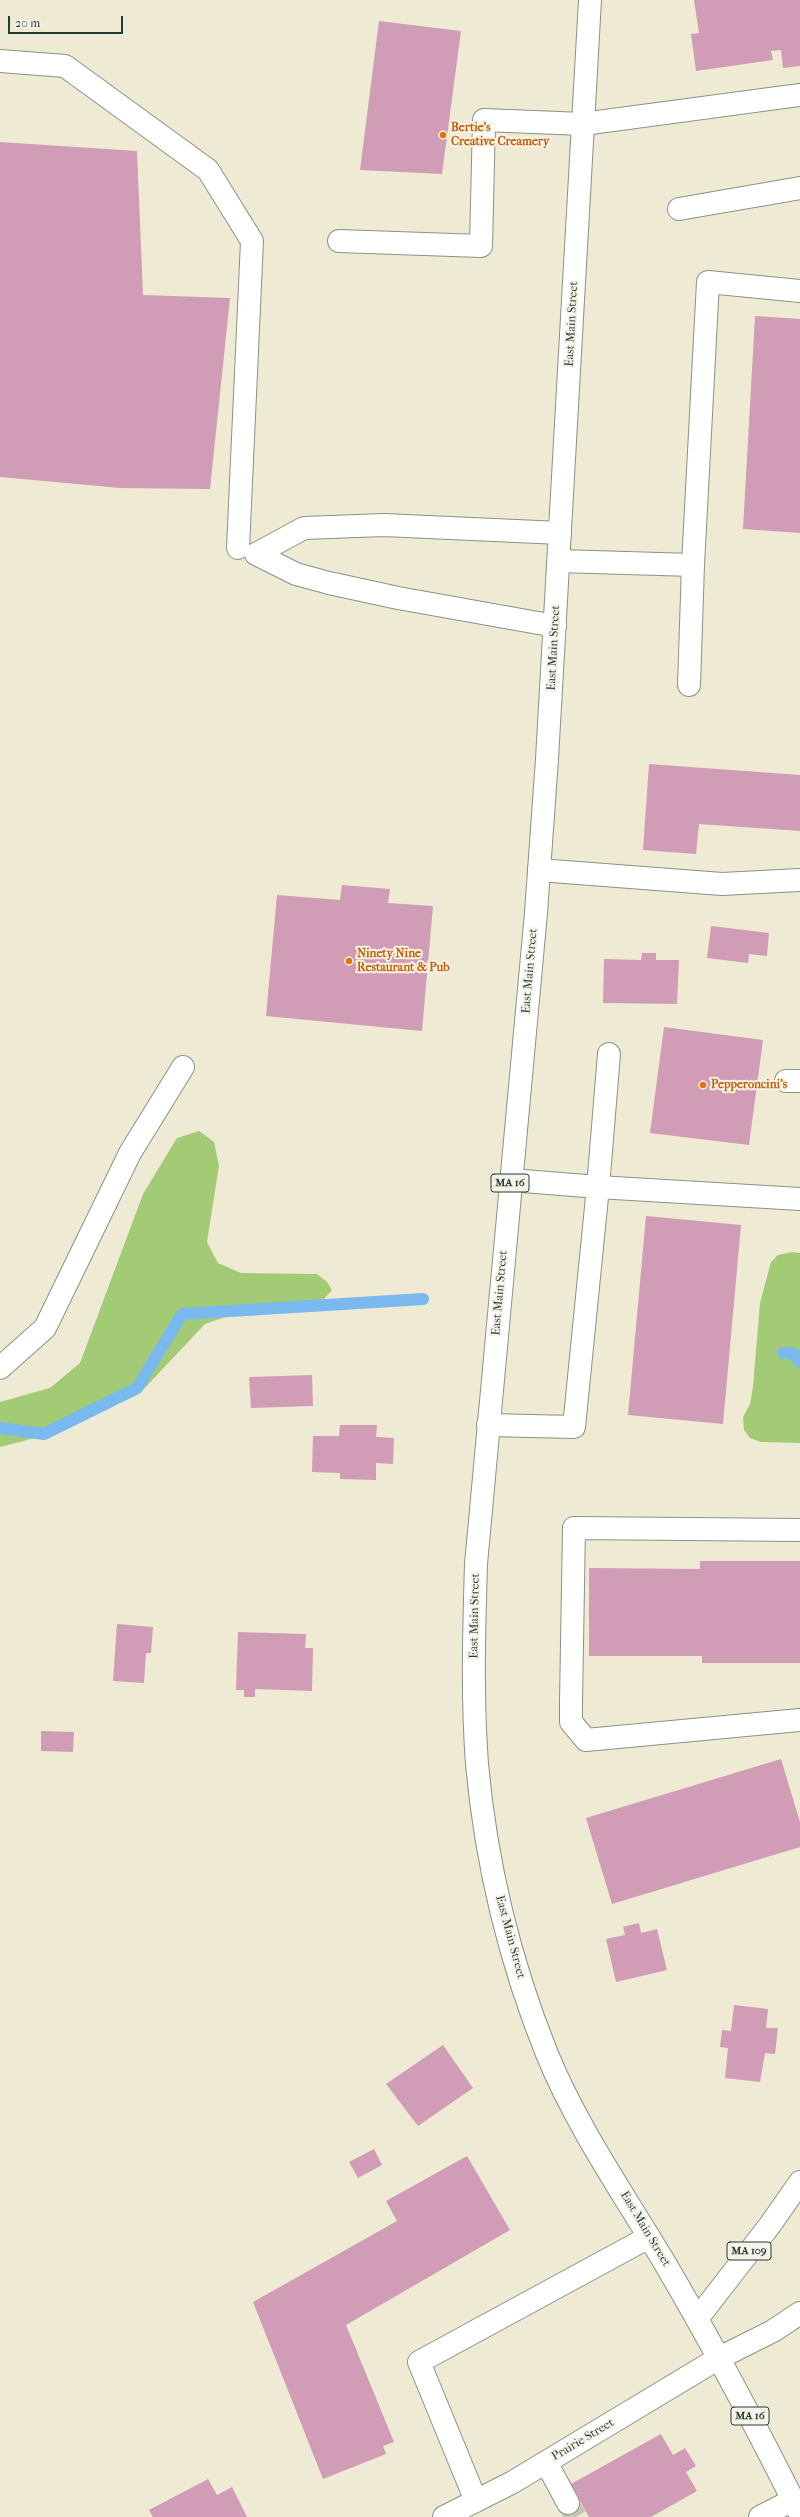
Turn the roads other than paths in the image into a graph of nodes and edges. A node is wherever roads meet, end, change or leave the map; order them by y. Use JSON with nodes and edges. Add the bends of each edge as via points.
{"nodes":[{"id":1,"x":590,"y":0,"type":"edge"},
{"id":2,"x":0,"y":61,"type":"edge"},
{"id":3,"x":800,"y":95,"type":"edge"},
{"id":4,"x":583,"y":124,"type":"junction"},
{"id":5,"x":800,"y":188,"type":"edge"},
{"id":6,"x":679,"y":209,"type":"dead end"},
{"id":7,"x":339,"y":241,"type":"dead end"},
{"id":8,"x":800,"y":290,"type":"edge"},
{"id":9,"x":560,"y":533,"type":"junction"},
{"id":10,"x":238,"y":548,"type":"dead end"},
{"id":11,"x":559,"y":561,"type":"junction"},
{"id":12,"x":693,"y":564,"type":"junction"},
{"id":13,"x":555,"y":626,"type":"junction"},
{"id":14,"x":688,"y":685,"type":"dead end"},
{"id":15,"x":539,"y":870,"type":"junction"},
{"id":16,"x":800,"y":880,"type":"edge"},
{"id":17,"x":609,"y":1054,"type":"dead end"},
{"id":18,"x":184,"y":1067,"type":"dead end"},
{"id":19,"x":510,"y":1180,"type":"junction"},
{"id":20,"x":598,"y":1187,"type":"junction"},
{"id":21,"x":800,"y":1199,"type":"edge"},
{"id":22,"x":0,"y":1368,"type":"edge"},
{"id":23,"x":488,"y":1425,"type":"junction"},
{"id":24,"x":800,"y":1530,"type":"edge"},
{"id":25,"x":800,"y":1720,"type":"edge"},
{"id":26,"x":800,"y":2182,"type":"edge"},
{"id":27,"x":649,"y":2237,"type":"junction"},
{"id":28,"x":800,"y":2313,"type":"edge"},
{"id":29,"x":697,"y":2319,"type":"junction"},
{"id":30,"x":719,"y":2358,"type":"junction"},
{"id":31,"x":546,"y":2462,"type":"junction"},
{"id":32,"x":476,"y":2501,"type":"junction"},
{"id":33,"x":568,"y":2503,"type":"tunnel mouth"},
{"id":34,"x":796,"y":2507,"type":"edge"},
{"id":35,"x":444,"y":2517,"type":"edge"},
{"id":36,"x":760,"y":2517,"type":"edge"}],
"edges":[{"from":1,"to":4,"type":"main road","name":"East Main Street","number":"MA 16"},
{"from":2,"to":10,"type":"main road","via":[[65,66],[208,170],[252,241]]},
{"from":3,"to":4,"type":"main road"},
{"from":4,"to":7,"type":"main road","via":[[484,120],[481,246]]},
{"from":4,"to":9,"type":"main road","name":"East Main Street","number":"MA 16"},
{"from":5,"to":6,"type":"main road"},
{"from":8,"to":12,"type":"main road","via":[[708,282]]},
{"from":9,"to":11,"type":"main road","name":"East Main Street","number":"MA 16"},
{"from":9,"to":13,"type":"main road","via":[[384,525],[304,528],[256,554],[296,574],[329,583]]},
{"from":11,"to":12,"type":"main road"},
{"from":11,"to":13,"type":"main road","name":"East Main Street","number":"MA 16"},
{"from":12,"to":14,"type":"main road"},
{"from":13,"to":15,"type":"main road","name":"East Main Street","number":"MA 16"},
{"from":15,"to":16,"type":"main road","via":[[722,884]]},
{"from":15,"to":19,"type":"main road","name":"East Main Street","number":"MA 16"},
{"from":17,"to":20,"type":"main road"},
{"from":18,"to":22,"type":"main road","via":[[130,1153],[46,1328]]},
{"from":19,"to":20,"type":"main road"},
{"from":19,"to":23,"type":"main road","name":"East Main Street","number":"MA 16"},
{"from":20,"to":21,"type":"main road"},
{"from":20,"to":23,"type":"main road","via":[[574,1427]]},
{"from":23,"to":27,"type":"main road","name":"East Main Street","number":"MA 16","via":[[476,1564],[474,1668],[477,1764],[489,1852],[508,1936],[548,2055],[581,2122]]},
{"from":24,"to":25,"type":"main road","via":[[574,1528],[571,1722],[586,1740]]},
{"from":26,"to":29,"type":"main road","number":"MA 109","via":[[774,2220]]},
{"from":27,"to":29,"type":"main road","name":"East Main Street","number":"MA 16"},
{"from":27,"to":32,"type":"main road","via":[[419,2362]]},
{"from":28,"to":30,"type":"main road","name":"Prairie Street","via":[[773,2331]]},
{"from":29,"to":30,"type":"main road","name":"East Main Street","number":"MA 16"},
{"from":30,"to":31,"type":"main road","name":"Prairie Street"},
{"from":30,"to":34,"type":"main road","name":"East Main Street","number":"MA 16"},
{"from":31,"to":32,"type":"main road","name":"Prairie Street"},
{"from":31,"to":33,"type":"main road"},
{"from":32,"to":35,"type":"main road","name":"Prairie Street"},
{"from":34,"to":36,"type":"main road"}]}
